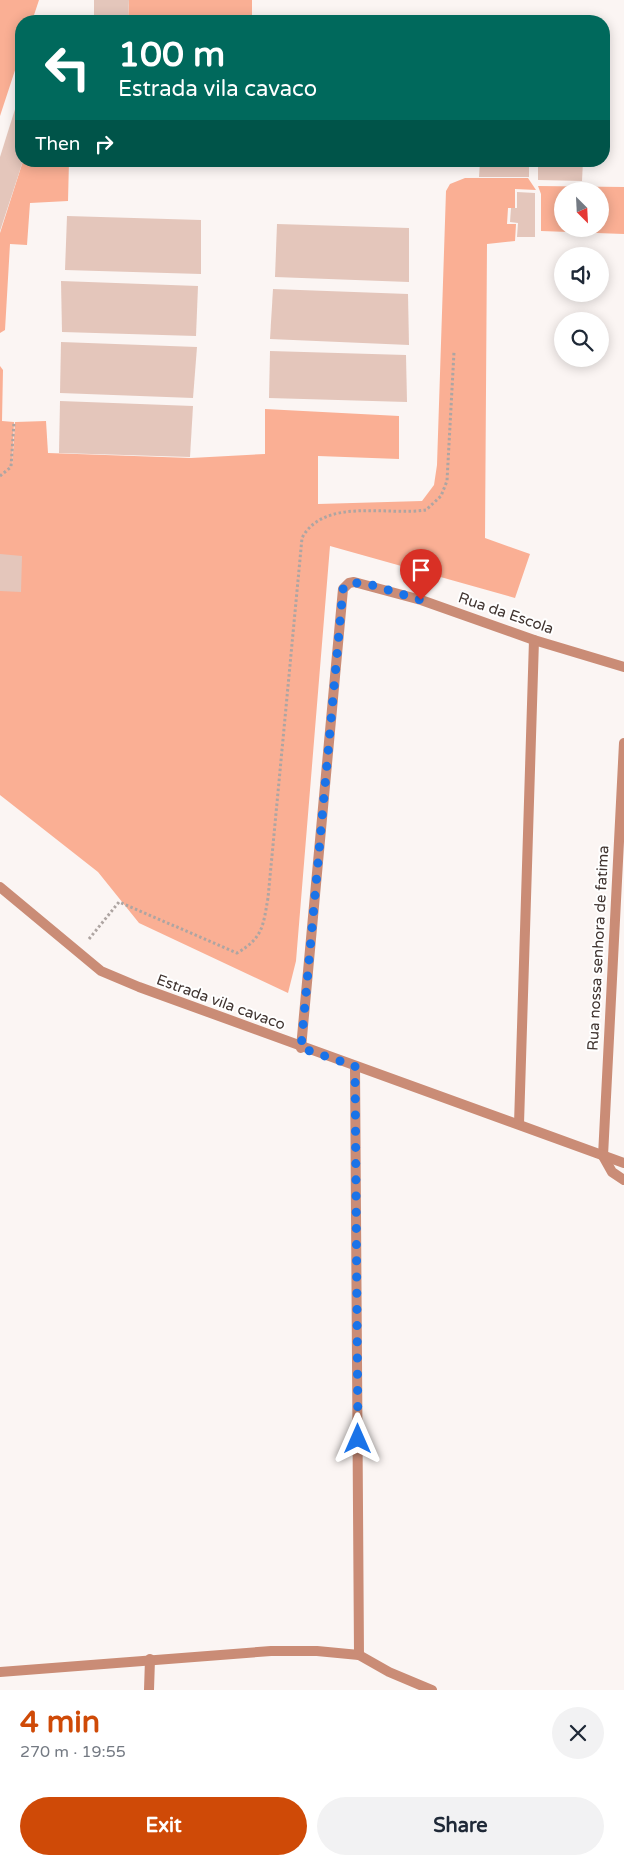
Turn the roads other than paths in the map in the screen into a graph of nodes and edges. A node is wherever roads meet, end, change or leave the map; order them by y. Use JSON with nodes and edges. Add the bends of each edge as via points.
{"nodes":[{"id":1,"x":534,"y":640,"type":"junction"},
{"id":2,"x":624,"y":666,"type":"edge"},
{"id":3,"x":624,"y":742,"type":"edge"},
{"id":4,"x":0,"y":887,"type":"edge"},
{"id":5,"x":301,"y":1048,"type":"junction"},
{"id":6,"x":355,"y":1066,"type":"junction"},
{"id":7,"x":519,"y":1124,"type":"junction"},
{"id":8,"x":603,"y":1156,"type":"junction"},
{"id":9,"x":624,"y":1163,"type":"edge"},
{"id":10,"x":624,"y":1180,"type":"edge"},
{"id":11,"x":359,"y":1655,"type":"junction"},
{"id":12,"x":150,"y":1659,"type":"junction"},
{"id":13,"x":0,"y":1672,"type":"edge"},
{"id":14,"x":149,"y":1690,"type":"edge"},
{"id":15,"x":432,"y":1690,"type":"edge"}],
"edges":[{"from":1,"to":2,"type":"street","name":"Rua da Escola"},
{"from":1,"to":5,"type":"street","name":"Rua da Escola","via":[[365,583],[349,583],[343,589]]},
{"from":1,"to":7,"type":"street"},
{"from":3,"to":8,"type":"street","name":"Rua nossa senhora de fatima"},
{"from":4,"to":5,"type":"street","name":"Estrada vila cavaco","via":[[101,971]]},
{"from":5,"to":6,"type":"street","name":"Estrada vila cavaco"},
{"from":6,"to":7,"type":"street","name":"Estrada vila cavaco"},
{"from":6,"to":11,"type":"street"},
{"from":7,"to":8,"type":"street","name":"Estrada vila cavaco"},
{"from":8,"to":9,"type":"street","name":"Estrada vila cavaco"},
{"from":8,"to":10,"type":"street","via":[[612,1172]]},
{"from":11,"to":12,"type":"street","via":[[271,1651]]},
{"from":11,"to":15,"type":"street"},
{"from":12,"to":13,"type":"street"},
{"from":12,"to":14,"type":"street"}]}
